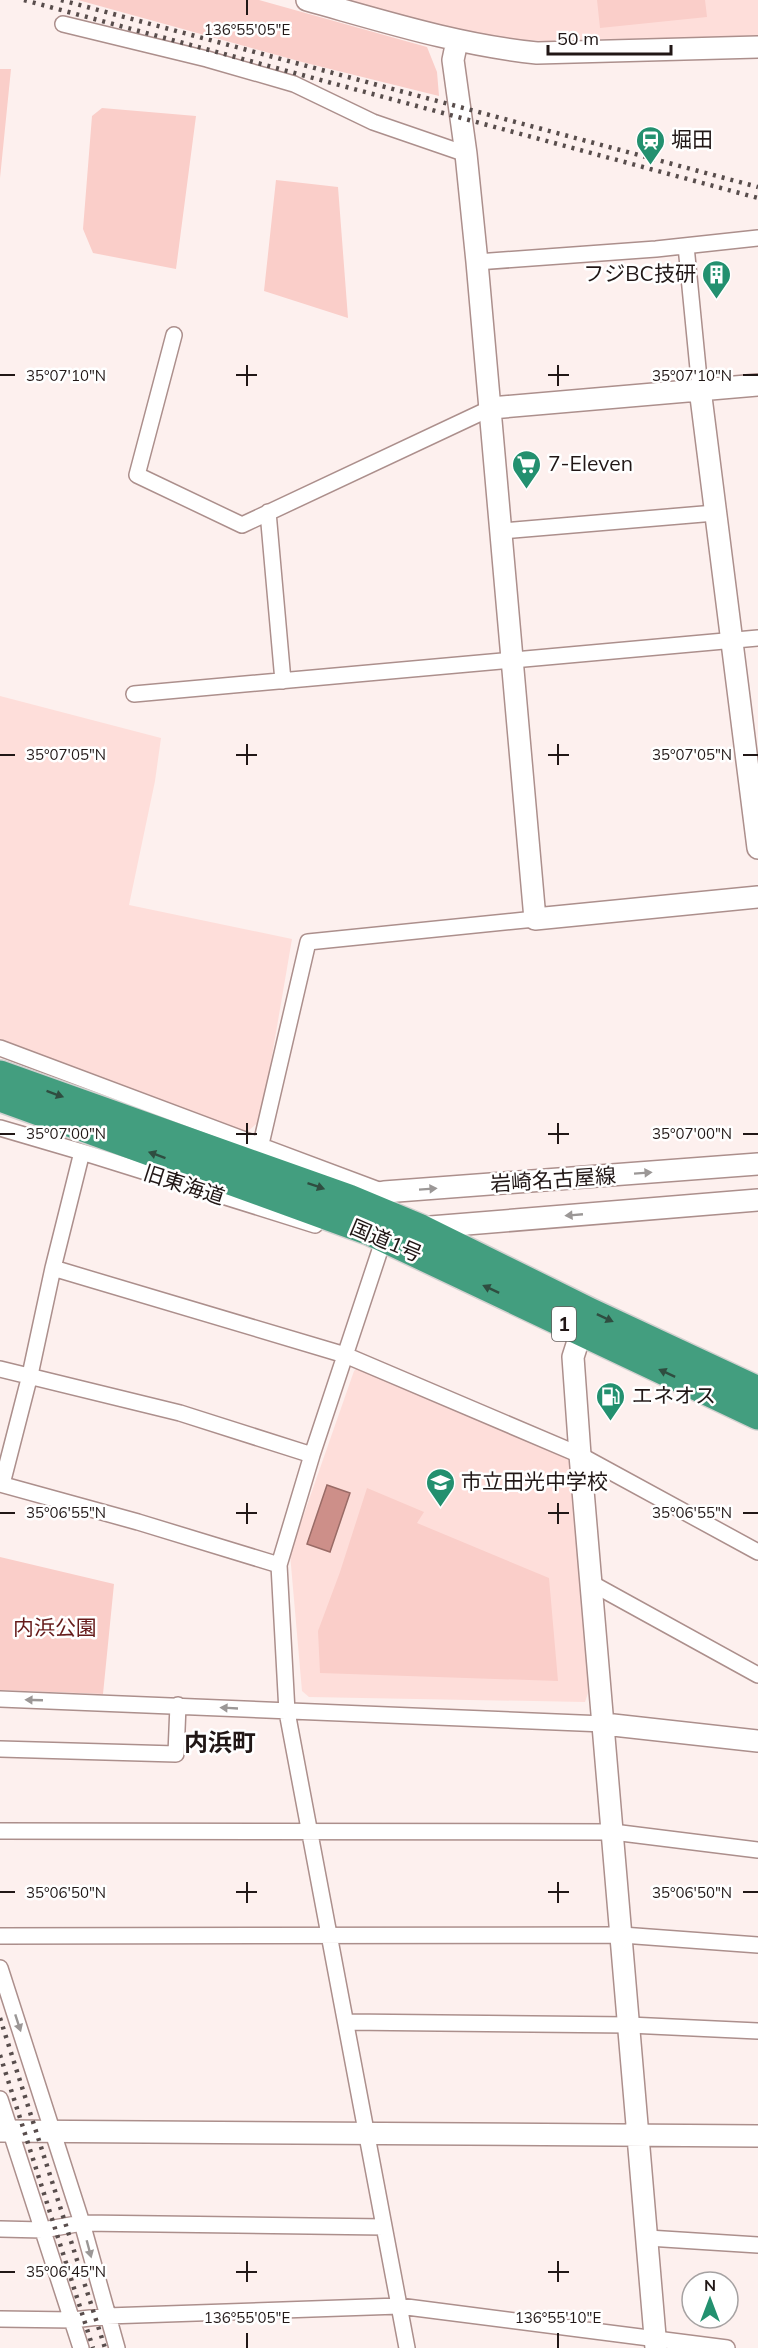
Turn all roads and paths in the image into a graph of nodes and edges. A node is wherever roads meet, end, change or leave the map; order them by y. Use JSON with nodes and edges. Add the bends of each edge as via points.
{"nodes":[{"id":1,"x":307,"y":0,"type":"edge"},
{"id":2,"x":63,"y":24,"type":"dead end"},
{"id":3,"x":457,"y":41,"type":"junction"},
{"id":4,"x":758,"y":47,"type":"edge"},
{"id":5,"x":466,"y":154,"type":"junction"},
{"id":6,"x":758,"y":238,"type":"edge"},
{"id":7,"x":686,"y":246,"type":"junction"},
{"id":8,"x":477,"y":262,"type":"junction"},
{"id":9,"x":174,"y":335,"type":"dead end"},
{"id":10,"x":758,"y":385,"type":"edge"},
{"id":11,"x":700,"y":389,"type":"junction"},
{"id":12,"x":491,"y":408,"type":"junction"},
{"id":13,"x":268,"y":512,"type":"junction"},
{"id":14,"x":715,"y":513,"type":"junction"},
{"id":15,"x":502,"y":531,"type":"junction"},
{"id":16,"x":758,"y":638,"type":"edge"},
{"id":17,"x":733,"y":640,"type":"junction"},
{"id":18,"x":513,"y":660,"type":"junction"},
{"id":19,"x":283,"y":681,"type":"junction"},
{"id":20,"x":134,"y":694,"type":"dead end"},
{"id":21,"x":758,"y":848,"type":"edge"},
{"id":22,"x":758,"y":897,"type":"edge"},
{"id":23,"x":535,"y":919,"type":"junction"},
{"id":24,"x":0,"y":1048,"type":"edge"},
{"id":25,"x":0,"y":1074,"type":"edge"},
{"id":26,"x":0,"y":1098,"type":"edge"},
{"id":27,"x":0,"y":1128,"type":"edge"},
{"id":28,"x":82,"y":1152,"type":"junction"},
{"id":29,"x":758,"y":1164,"type":"edge"},
{"id":30,"x":257,"y":1167,"type":"junction"},
{"id":31,"x":384,"y":1192,"type":"junction"},
{"id":32,"x":349,"y":1198,"type":"junction"},
{"id":33,"x":758,"y":1200,"type":"edge"},
{"id":34,"x":421,"y":1228,"type":"junction"},
{"id":35,"x":377,"y":1235,"type":"junction"},
{"id":36,"x":53,"y":1268,"type":"junction"},
{"id":37,"x":581,"y":1332,"type":"junction"},
{"id":38,"x":345,"y":1355,"type":"junction"},
{"id":39,"x":0,"y":1369,"type":"edge"},
{"id":40,"x":30,"y":1375,"type":"junction"},
{"id":41,"x":758,"y":1390,"type":"edge"},
{"id":42,"x":758,"y":1416,"type":"edge"},
{"id":43,"x":312,"y":1455,"type":"junction"},
{"id":44,"x":580,"y":1455,"type":"junction"},
{"id":45,"x":1,"y":1484,"type":"edge"},
{"id":46,"x":758,"y":1552,"type":"edge"},
{"id":47,"x":279,"y":1565,"type":"junction"},
{"id":48,"x":591,"y":1583,"type":"junction"},
{"id":49,"x":758,"y":1675,"type":"edge"},
{"id":50,"x":0,"y":1699,"type":"edge"},
{"id":51,"x":178,"y":1705,"type":"junction"},
{"id":52,"x":287,"y":1712,"type":"junction"},
{"id":53,"x":604,"y":1724,"type":"junction"},
{"id":54,"x":758,"y":1741,"type":"edge"},
{"id":55,"x":0,"y":1749,"type":"edge"},
{"id":56,"x":0,"y":1831,"type":"edge"},
{"id":57,"x":310,"y":1832,"type":"junction"},
{"id":58,"x":613,"y":1832,"type":"junction"},
{"id":59,"x":758,"y":1850,"type":"edge"},
{"id":60,"x":622,"y":1935,"type":"junction"},
{"id":61,"x":0,"y":1936,"type":"edge"},
{"id":62,"x":330,"y":1936,"type":"junction"},
{"id":63,"x":758,"y":1945,"type":"edge"},
{"id":64,"x":0,"y":1968,"type":"edge"},
{"id":65,"x":346,"y":2022,"type":"junction"},
{"id":66,"x":629,"y":2025,"type":"junction"},
{"id":67,"x":758,"y":2031,"type":"edge"},
{"id":68,"x":0,"y":2099,"type":"edge"},
{"id":69,"x":51,"y":2130,"type":"junction"},
{"id":70,"x":5,"y":2131,"type":"edge"},
{"id":71,"x":366,"y":2132,"type":"junction"},
{"id":72,"x":638,"y":2135,"type":"junction"},
{"id":73,"x":758,"y":2136,"type":"edge"},
{"id":74,"x":82,"y":2223,"type":"junction"},
{"id":75,"x":384,"y":2227,"type":"junction"},
{"id":76,"x":0,"y":2229,"type":"edge"},
{"id":77,"x":43,"y":2230,"type":"junction"},
{"id":78,"x":648,"y":2238,"type":"junction"},
{"id":79,"x":758,"y":2245,"type":"edge"},
{"id":80,"x":399,"y":2306,"type":"junction"},
{"id":81,"x":107,"y":2316,"type":"junction"},
{"id":82,"x":0,"y":2319,"type":"edge"},
{"id":83,"x":73,"y":2320,"type":"junction"},
{"id":84,"x":656,"y":2343,"type":"edge"},
{"id":85,"x":81,"y":2348,"type":"edge"},
{"id":86,"x":117,"y":2348,"type":"edge"},
{"id":87,"x":407,"y":2348,"type":"edge"},
{"id":88,"x":727,"y":2348,"type":"edge"}],
"edges":[{"from":1,"to":3,"type":"street"},
{"from":2,"to":5,"type":"street","via":[[207,58],[294,84],[373,122]]},
{"from":3,"to":4,"type":"street","via":[[537,53]]},
{"from":3,"to":5,"type":"street","via":[[453,60]]},
{"from":5,"to":8,"type":"street"},
{"from":6,"to":7,"type":"street"},
{"from":7,"to":8,"type":"street"},
{"from":7,"to":11,"type":"street"},
{"from":8,"to":12,"type":"street"},
{"from":9,"to":13,"type":"street","via":[[137,475],[242,525]]},
{"from":10,"to":11,"type":"street"},
{"from":11,"to":12,"type":"street"},
{"from":11,"to":14,"type":"street"},
{"from":12,"to":13,"type":"street"},
{"from":12,"to":15,"type":"street"},
{"from":13,"to":19,"type":"street"},
{"from":14,"to":15,"type":"street"},
{"from":14,"to":17,"type":"street"},
{"from":15,"to":18,"type":"street"},
{"from":16,"to":17,"type":"street"},
{"from":17,"to":18,"type":"street"},
{"from":17,"to":21,"type":"street"},
{"from":18,"to":19,"type":"street"},
{"from":18,"to":23,"type":"street"},
{"from":19,"to":20,"type":"street"},
{"from":22,"to":23,"type":"street"},
{"from":23,"to":30,"type":"street","via":[[308,942]]},
{"from":24,"to":30,"type":"street"},
{"from":25,"to":30,"type":"highway","name":"国道1号","number":"1","one_way":true},
{"from":30,"to":26,"type":"highway","name":"国道1号","number":"1","one_way":true},
{"from":27,"to":28,"type":"street","name":"旧東海道"},
{"from":28,"to":35,"type":"street","name":"旧東海道","via":[[340,1233]]},
{"from":28,"to":36,"type":"street"},
{"from":31,"to":29,"type":"street","name":"岩崎名古屋線","one_way":true},
{"from":30,"to":31,"type":"street"},
{"from":30,"to":32,"type":"highway","name":"国道1号","number":"1","one_way":true},
{"from":30,"to":35,"type":"highway","name":"国道1号","number":"1"},
{"from":31,"to":32,"type":"street","name":"岩崎名古屋線"},
{"from":32,"to":34,"type":"highway","name":"国道1号","number":"1"},
{"from":33,"to":34,"type":"street","name":"岩崎名古屋線","one_way":true},
{"from":34,"to":35,"type":"street","name":"岩崎名古屋線"},
{"from":34,"to":41,"type":"highway","name":"国道1号","number":"1","one_way":true},
{"from":37,"to":35,"type":"highway","name":"国道1号","number":"1","one_way":true},
{"from":35,"to":38,"type":"street"},
{"from":36,"to":38,"type":"street"},
{"from":36,"to":40,"type":"street"},
{"from":42,"to":37,"type":"highway","name":"国道1号","number":"1","one_way":true},
{"from":37,"to":44,"type":"street","via":[[573,1357]]},
{"from":38,"to":43,"type":"street"},
{"from":38,"to":44,"type":"street"},
{"from":39,"to":40,"type":"street"},
{"from":40,"to":43,"type":"street","via":[[180,1413]]},
{"from":40,"to":45,"type":"street"},
{"from":43,"to":47,"type":"street"},
{"from":44,"to":46,"type":"street"},
{"from":44,"to":48,"type":"street"},
{"from":45,"to":47,"type":"street"},
{"from":47,"to":52,"type":"street"},
{"from":48,"to":49,"type":"street"},
{"from":48,"to":53,"type":"street"},
{"from":51,"to":50,"type":"street","one_way":true},
{"from":52,"to":51,"type":"street","one_way":true},
{"from":51,"to":55,"type":"street","via":[[176,1754]]},
{"from":52,"to":53,"type":"street"},
{"from":52,"to":57,"type":"street"},
{"from":53,"to":54,"type":"street"},
{"from":53,"to":58,"type":"street"},
{"from":56,"to":57,"type":"street"},
{"from":57,"to":58,"type":"street"},
{"from":57,"to":62,"type":"street"},
{"from":58,"to":59,"type":"street"},
{"from":58,"to":60,"type":"street"},
{"from":60,"to":62,"type":"street"},
{"from":60,"to":63,"type":"street"},
{"from":60,"to":66,"type":"street"},
{"from":61,"to":62,"type":"street"},
{"from":62,"to":65,"type":"street"},
{"from":64,"to":69,"type":"street","one_way":true},
{"from":65,"to":66,"type":"street"},
{"from":65,"to":71,"type":"street"},
{"from":66,"to":67,"type":"street"},
{"from":66,"to":72,"type":"street"},
{"from":68,"to":70,"type":"street"},
{"from":69,"to":70,"type":"street"},
{"from":69,"to":71,"type":"street"},
{"from":69,"to":74,"type":"street"},
{"from":70,"to":77,"type":"street"},
{"from":71,"to":72,"type":"street"},
{"from":71,"to":75,"type":"street"},
{"from":72,"to":73,"type":"street"},
{"from":72,"to":78,"type":"street"},
{"from":74,"to":75,"type":"street"},
{"from":74,"to":77,"type":"street"},
{"from":74,"to":81,"type":"street","one_way":true},
{"from":75,"to":80,"type":"street"},
{"from":76,"to":77,"type":"street"},
{"from":77,"to":83,"type":"street"},
{"from":78,"to":79,"type":"street"},
{"from":78,"to":84,"type":"street"},
{"from":80,"to":81,"type":"street"},
{"from":80,"to":84,"type":"street"},
{"from":80,"to":87,"type":"street"},
{"from":81,"to":83,"type":"street"},
{"from":81,"to":86,"type":"street"},
{"from":82,"to":83,"type":"street"},
{"from":83,"to":85,"type":"street"},
{"from":84,"to":88,"type":"street"}]}
